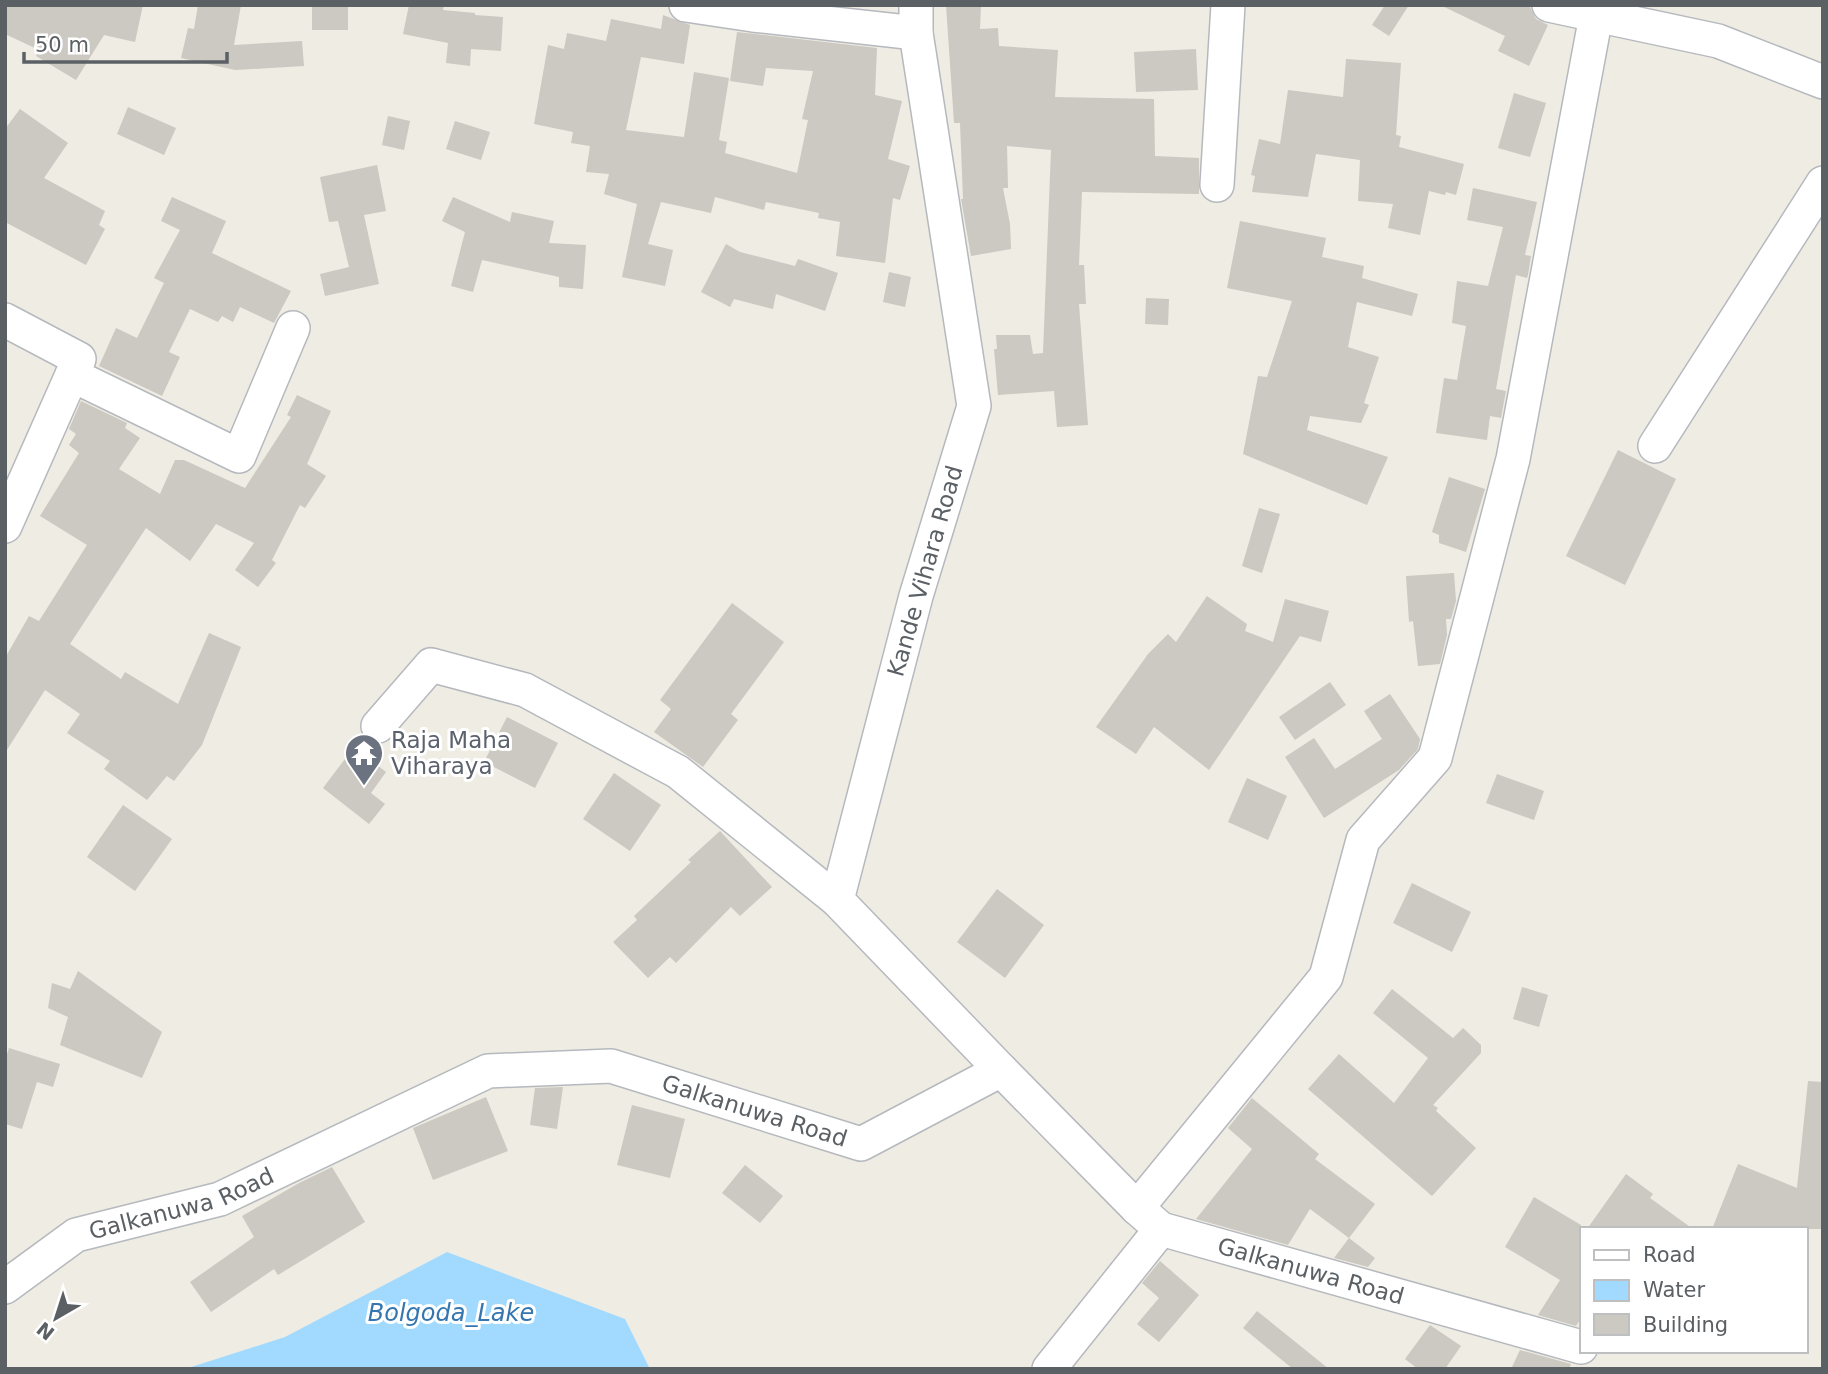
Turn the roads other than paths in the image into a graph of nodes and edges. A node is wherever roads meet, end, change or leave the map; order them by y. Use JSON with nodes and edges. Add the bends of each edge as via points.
{"nodes":[{"id":1,"x":686,"y":5,"type":"edge"},
{"id":2,"x":1228,"y":5,"type":"edge"},
{"id":3,"x":1549,"y":5,"type":"edge"},
{"id":4,"x":736,"y":9,"type":"edge"},
{"id":5,"x":1596,"y":16,"type":"junction"},
{"id":6,"x":916,"y":19,"type":"edge"},
{"id":7,"x":1823,"y":82,"type":"edge"},
{"id":8,"x":1823,"y":183,"type":"edge"},
{"id":9,"x":1217,"y":185,"type":"dead end"},
{"id":10,"x":5,"y":320,"type":"edge"},
{"id":11,"x":293,"y":328,"type":"dead end"},
{"id":12,"x":72,"y":375,"type":"junction"},
{"id":13,"x":1656,"y":446,"type":"dead end"},
{"id":14,"x":5,"y":526,"type":"edge"},
{"id":15,"x":378,"y":726,"type":"dead end"},
{"id":16,"x":837,"y":900,"type":"junction"},
{"id":17,"x":1001,"y":1070,"type":"junction"},
{"id":18,"x":1149,"y":1218,"type":"junction"},
{"id":19,"x":5,"y":1287,"type":"edge"},
{"id":20,"x":1580,"y":1349,"type":"edge"},
{"id":21,"x":1049,"y":1369,"type":"edge"}],
"edges":[{"from":1,"to":4,"type":"street"},
{"from":2,"to":9,"type":"street"},
{"from":3,"to":5,"type":"street"},
{"from":4,"to":6,"type":"street"},
{"from":5,"to":7,"type":"street","via":[[1718,41]]},
{"from":5,"to":18,"type":"street","via":[[1513,459],[1435,758],[1363,840],[1326,977]]},
{"from":6,"to":16,"type":"street","name":"Kande Vihara Road","via":[[974,406],[916,596]]},
{"from":8,"to":13,"type":"street"},
{"from":10,"to":12,"type":"street","via":[[79,359]]},
{"from":11,"to":12,"type":"street","via":[[239,456]]},
{"from":12,"to":14,"type":"street"},
{"from":15,"to":16,"type":"street","via":[[431,665],[525,690],[678,772]]},
{"from":16,"to":17,"type":"street"},
{"from":17,"to":18,"type":"street","name":"Galkanuwa Road"},
{"from":17,"to":19,"type":"street","name":"Galkanuwa Road","via":[[861,1144],[611,1066],[488,1071],[220,1199],[76,1235]]},
{"from":18,"to":20,"type":"street","name":"Galkanuwa Road"},
{"from":18,"to":21,"type":"street"}]}
